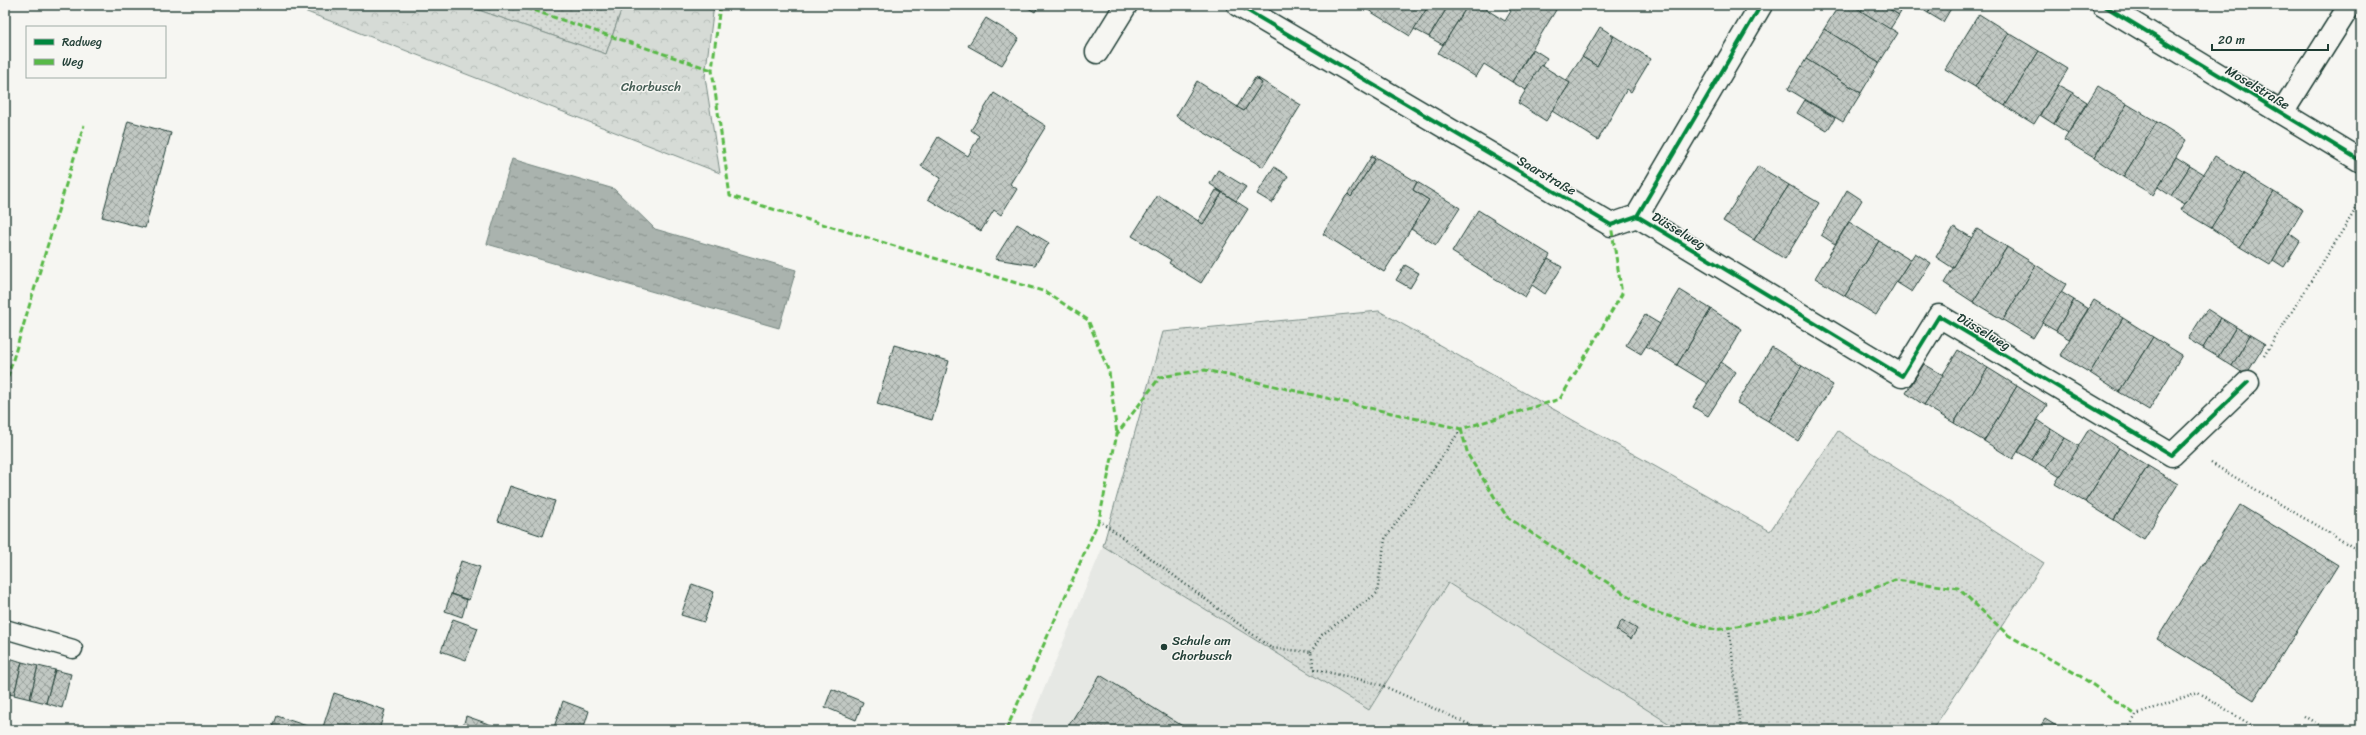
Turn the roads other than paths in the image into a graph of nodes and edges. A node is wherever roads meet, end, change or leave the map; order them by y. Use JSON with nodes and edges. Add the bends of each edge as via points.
{"nodes":[{"id":1,"x":1126,"y":5,"type":"edge"},
{"id":2,"x":1238,"y":5,"type":"edge"},
{"id":3,"x":1761,"y":5,"type":"edge"},
{"id":4,"x":2103,"y":5,"type":"edge"},
{"id":5,"x":2350,"y":5,"type":"edge"},
{"id":6,"x":1097,"y":52,"type":"dead end"},
{"id":7,"x":2282,"y":113,"type":"junction"},
{"id":8,"x":2361,"y":161,"type":"edge"},
{"id":9,"x":1637,"y":216,"type":"junction"},
{"id":10,"x":2248,"y":382,"type":"road end"},
{"id":11,"x":5,"y":629,"type":"edge"},
{"id":12,"x":73,"y":649,"type":"dead end"}],
"edges":[{"from":1,"to":6,"type":"street"},
{"from":2,"to":9,"type":"street","name":"Saarstraße","via":[[1611,225]]},
{"from":3,"to":9,"type":"street"},
{"from":4,"to":7,"type":"street","name":"Moselstraße"},
{"from":5,"to":7,"type":"street"},
{"from":7,"to":8,"type":"street","name":"Moselstraße"},
{"from":9,"to":10,"type":"street","name":"Düsselweg","via":[[1902,376],[1939,316],[2172,455]]},
{"from":11,"to":12,"type":"lane"}]}
